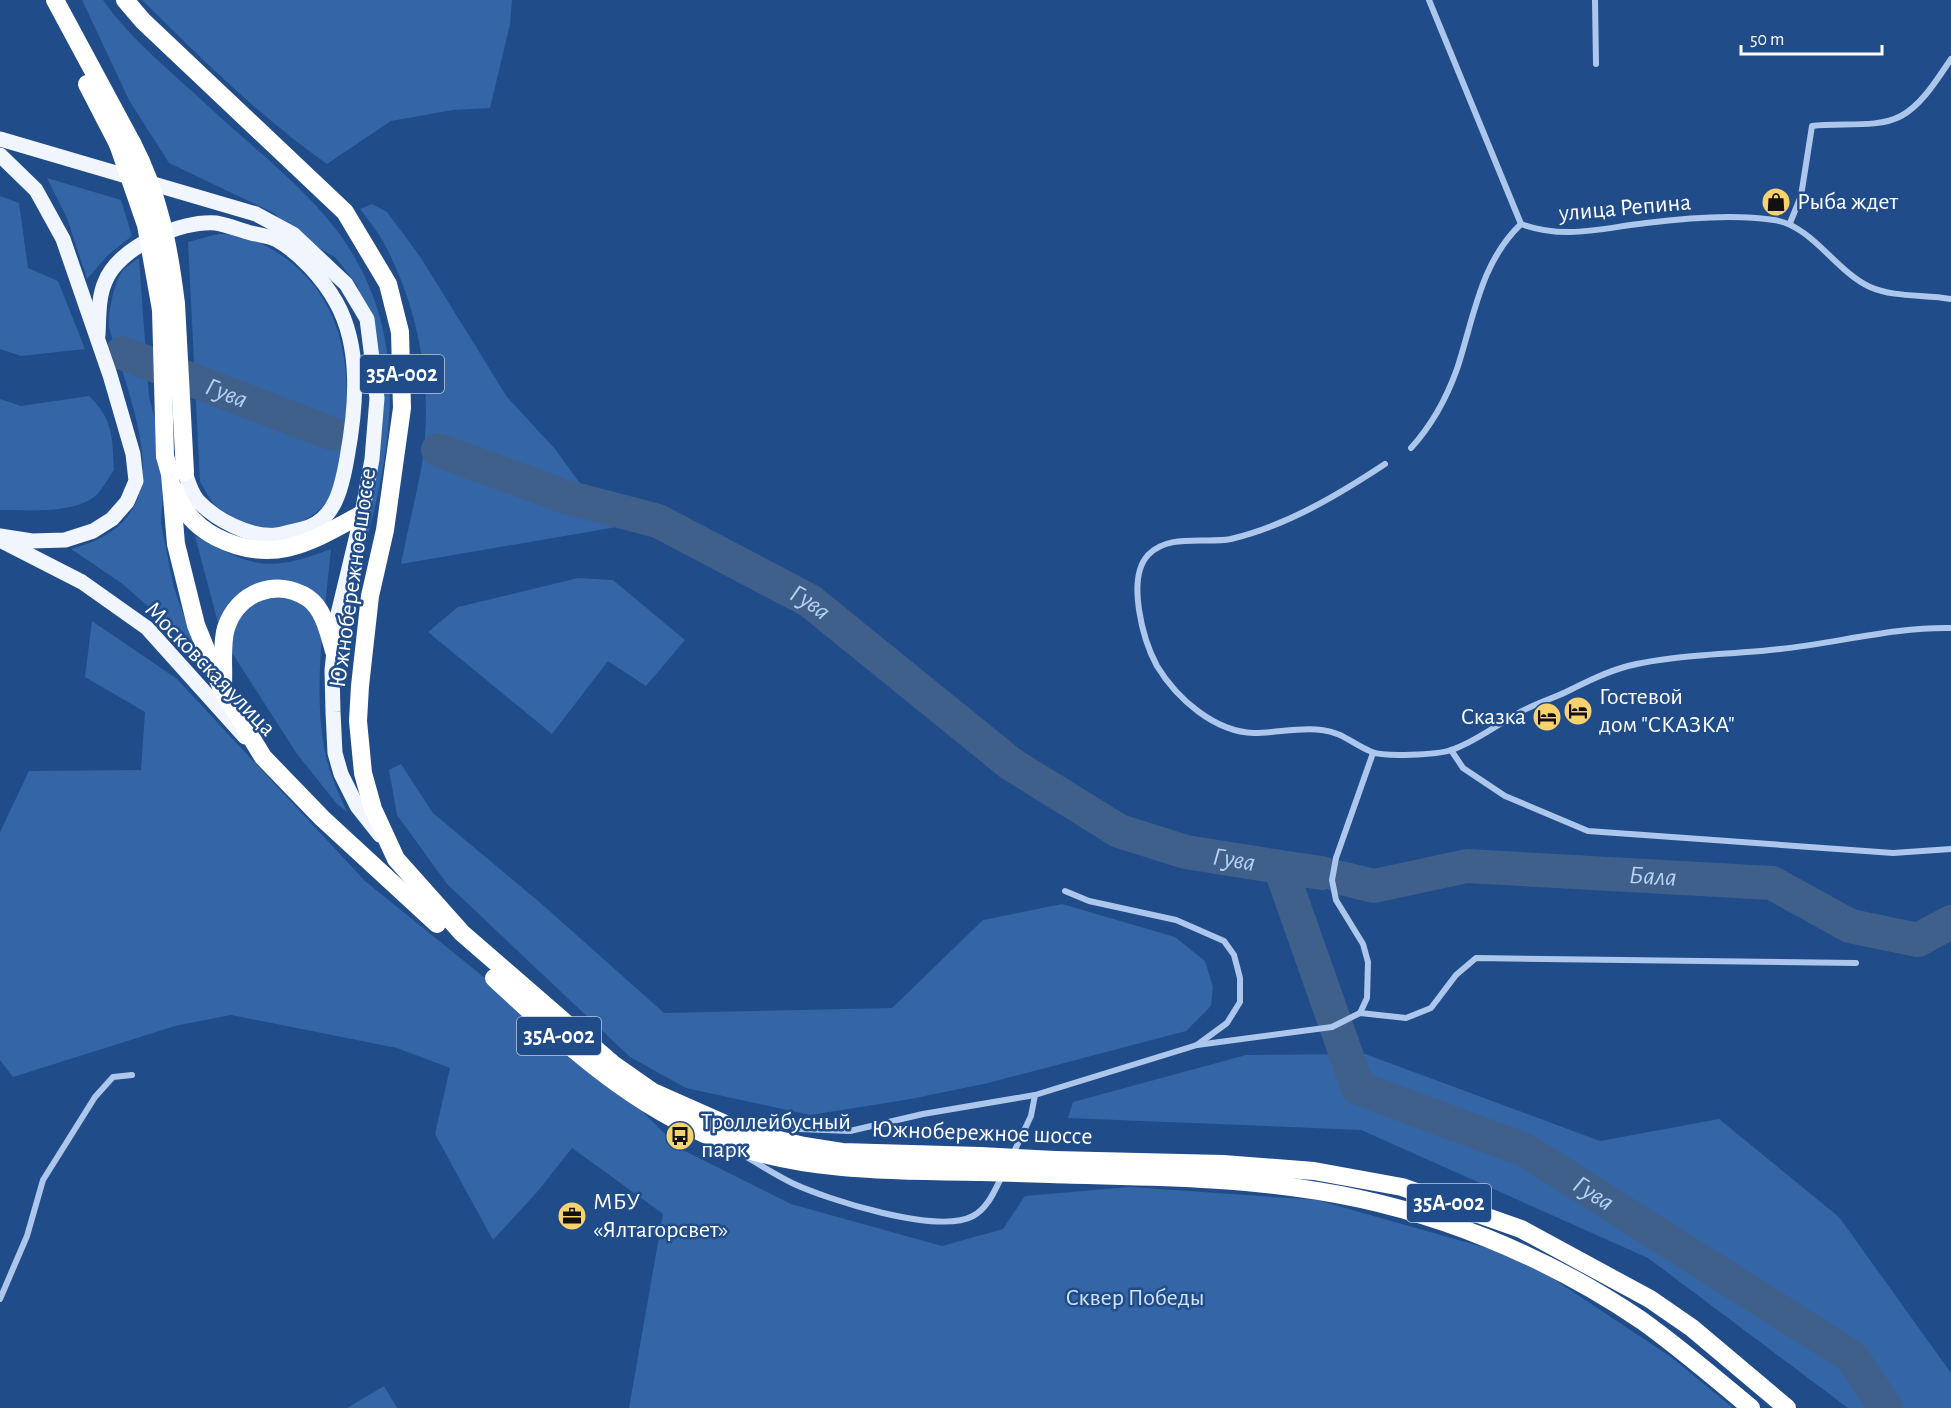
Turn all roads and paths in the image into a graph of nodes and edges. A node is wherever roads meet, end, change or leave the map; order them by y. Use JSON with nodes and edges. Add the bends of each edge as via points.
{"nodes":[{"id":1,"x":44,"y":0,"type":"edge"},
{"id":2,"x":56,"y":0,"type":"edge"},
{"id":3,"x":125,"y":0,"type":"edge"},
{"id":4,"x":1429,"y":0,"type":"edge"},
{"id":5,"x":1595,"y":0,"type":"edge"},
{"id":6,"x":1951,"y":59,"type":"edge"},
{"id":7,"x":1596,"y":64,"type":"dead end"},
{"id":8,"x":0,"y":139,"type":"edge"},
{"id":9,"x":125,"y":143,"type":"junction"},
{"id":10,"x":0,"y":155,"type":"edge"},
{"id":11,"x":1790,"y":223,"type":"junction"},
{"id":12,"x":1521,"y":224,"type":"junction"},
{"id":13,"x":1951,"y":299,"type":"edge"},
{"id":14,"x":98,"y":335,"type":"junction"},
{"id":15,"x":1411,"y":448,"type":"dead end"},
{"id":16,"x":1385,"y":464,"type":"dead end"},
{"id":17,"x":178,"y":473,"type":"junction"},
{"id":18,"x":362,"y":514,"type":"junction"},
{"id":19,"x":0,"y":536,"type":"edge"},
{"id":20,"x":0,"y":540,"type":"edge"},
{"id":21,"x":1951,"y":628,"type":"edge"},
{"id":22,"x":334,"y":651,"type":"junction"},
{"id":23,"x":222,"y":689,"type":"junction"},
{"id":24,"x":1451,"y":750,"type":"junction"},
{"id":25,"x":1373,"y":753,"type":"junction"},
{"id":26,"x":263,"y":757,"type":"junction"},
{"id":27,"x":389,"y":847,"type":"junction"},
{"id":28,"x":1951,"y":849,"type":"edge"},
{"id":29,"x":1065,"y":891,"type":"dead end"},
{"id":30,"x":1857,"y":963,"type":"dead end"},
{"id":31,"x":1360,"y":1013,"type":"junction"},
{"id":32,"x":1197,"y":1045,"type":"junction"},
{"id":33,"x":132,"y":1075,"type":"dead end"},
{"id":34,"x":1035,"y":1095,"type":"junction"},
{"id":35,"x":692,"y":1110,"type":"junction"},
{"id":36,"x":719,"y":1140,"type":"junction"},
{"id":37,"x":980,"y":1164,"type":"junction"},
{"id":38,"x":1052,"y":1167,"type":"junction"},
{"id":39,"x":0,"y":1299,"type":"edge"},
{"id":40,"x":1751,"y":1408,"type":"edge"},
{"id":41,"x":1787,"y":1408,"type":"edge"}],
"edges":[{"from":1,"to":9,"type":"highway","name":"Южнобережное шоссе"},
{"from":2,"to":9,"type":"highway","name":"Южнобережное шоссе"},
{"from":3,"to":27,"type":"highway","name":"Южнобережное шоссе","number":"35А-002","via":[[345,212],[388,284],[400,332],[402,408],[385,530],[368,614],[358,721],[363,773]]},
{"from":4,"to":12,"type":"street"},
{"from":5,"to":7,"type":"street"},
{"from":6,"to":11,"type":"street","via":[[1927,93],[1901,117],[1812,126],[1801,196]]},
{"from":8,"to":18,"type":"main road","via":[[256,214],[293,234],[346,284],[366,319],[377,398]]},
{"from":9,"to":17,"type":"highway","name":"Южнобережное шоссе","bridge":true,"via":[[146,225],[161,310],[165,456]]},
{"from":9,"to":17,"type":"highway","name":"Южнобережное шоссе","bridge":true,"via":[[158,200],[170,250],[184,448]]},
{"from":10,"to":14,"type":"main road","via":[[36,190],[54,221]]},
{"from":11,"to":12,"type":"street","name":"улица Репина","via":[[1687,220],[1566,232],[1542,232]]},
{"from":11,"to":13,"type":"street","via":[[1869,286],[1886,292]]},
{"from":12,"to":15,"type":"street","via":[[1509,235],[1482,281],[1456,370],[1430,427]]},
{"from":14,"to":17,"type":"main road","via":[[105,281],[126,253],[152,237],[215,223],[276,239],[303,261],[336,302],[343,318],[354,376],[352,427],[341,492],[325,517],[306,528],[273,535],[245,531],[228,524],[198,501]]},
{"from":14,"to":19,"type":"main road","via":[[133,454],[136,481],[128,502],[93,531],[65,540],[32,541]]},
{"from":16,"to":25,"type":"street","via":[[1350,487],[1269,526],[1229,539],[1180,541],[1150,552],[1142,564],[1137,591],[1145,636],[1158,666],[1204,715],[1227,730],[1253,733],[1321,729],[1341,734]]},
{"from":17,"to":18,"type":"highway","via":[[178,498],[202,530],[248,551],[306,543]]},
{"from":17,"to":23,"type":"highway","name":"Южнобережное шоссе","number":"35А-002","via":[[176,544],[196,625]]},
{"from":18,"to":22,"type":"main road","via":[[338,614]]},
{"from":20,"to":26,"type":"main road","name":"Московская улица","via":[[82,582],[147,628]]},
{"from":21,"to":24,"type":"street","via":[[1626,666],[1529,707]]},
{"from":22,"to":23,"type":"highway","via":[[325,619],[309,598],[282,587],[256,591],[238,606],[225,629]]},
{"from":22,"to":27,"type":"main road","via":[[333,722],[338,764],[357,806]]},
{"from":23,"to":26,"type":"highway","name":"Южнобережное шоссе","number":"35А-002"},
{"from":24,"to":25,"type":"street","via":[[1427,754]]},
{"from":24,"to":28,"type":"street","via":[[1463,768],[1505,795],[1588,831],[1893,854]]},
{"from":25,"to":31,"type":"street","via":[[1332,880],[1336,900],[1363,944],[1368,963],[1367,998]]},
{"from":26,"to":36,"type":"highway","name":"Южнобережное шоссе","number":"35А-002","via":[[322,818],[537,1018],[601,1072],[638,1099]]},
{"from":27,"to":35,"type":"highway","name":"Южнобережное шоссе","number":"35А-002","via":[[410,877],[462,933],[546,1008],[653,1092]]},
{"from":29,"to":32,"type":"street","via":[[1089,902],[1176,920],[1224,941],[1234,955],[1240,978],[1240,1002],[1227,1023]]},
{"from":30,"to":31,"type":"street","via":[[1476,958],[1456,975],[1431,1008],[1406,1018]]},
{"from":31,"to":32,"type":"street","via":[[1332,1027]]},
{"from":32,"to":34,"type":"street"},
{"from":33,"to":39,"type":"street","via":[[113,1077],[95,1097],[43,1180],[27,1236]]},
{"from":34,"to":35,"type":"street","via":[[850,1131],[766,1126]]},
{"from":34,"to":36,"type":"street","via":[[1031,1116],[992,1195],[979,1212],[958,1221],[921,1220],[845,1204],[793,1183]]},
{"from":35,"to":37,"type":"highway","name":"Южнобережное шоссе","number":"35А-002","via":[[741,1131],[804,1146]]},
{"from":36,"to":37,"type":"highway","name":"Южнобережное шоссе","number":"35А-002","via":[[816,1163],[910,1171]]},
{"from":37,"to":38,"type":"highway","name":"Южнобережное шоссе","number":"35А-002","bridge":true},
{"from":38,"to":40,"type":"highway","name":"Южнобережное шоссе","number":"35А-002","via":[[1279,1185],[1343,1195],[1440,1222],[1516,1250],[1584,1286],[1676,1346]]},
{"from":38,"to":41,"type":"highway","name":"Южнобережное шоссе","number":"35А-002","via":[[1223,1164],[1314,1171],[1402,1186],[1521,1229],[1650,1299],[1692,1328]]}]}
